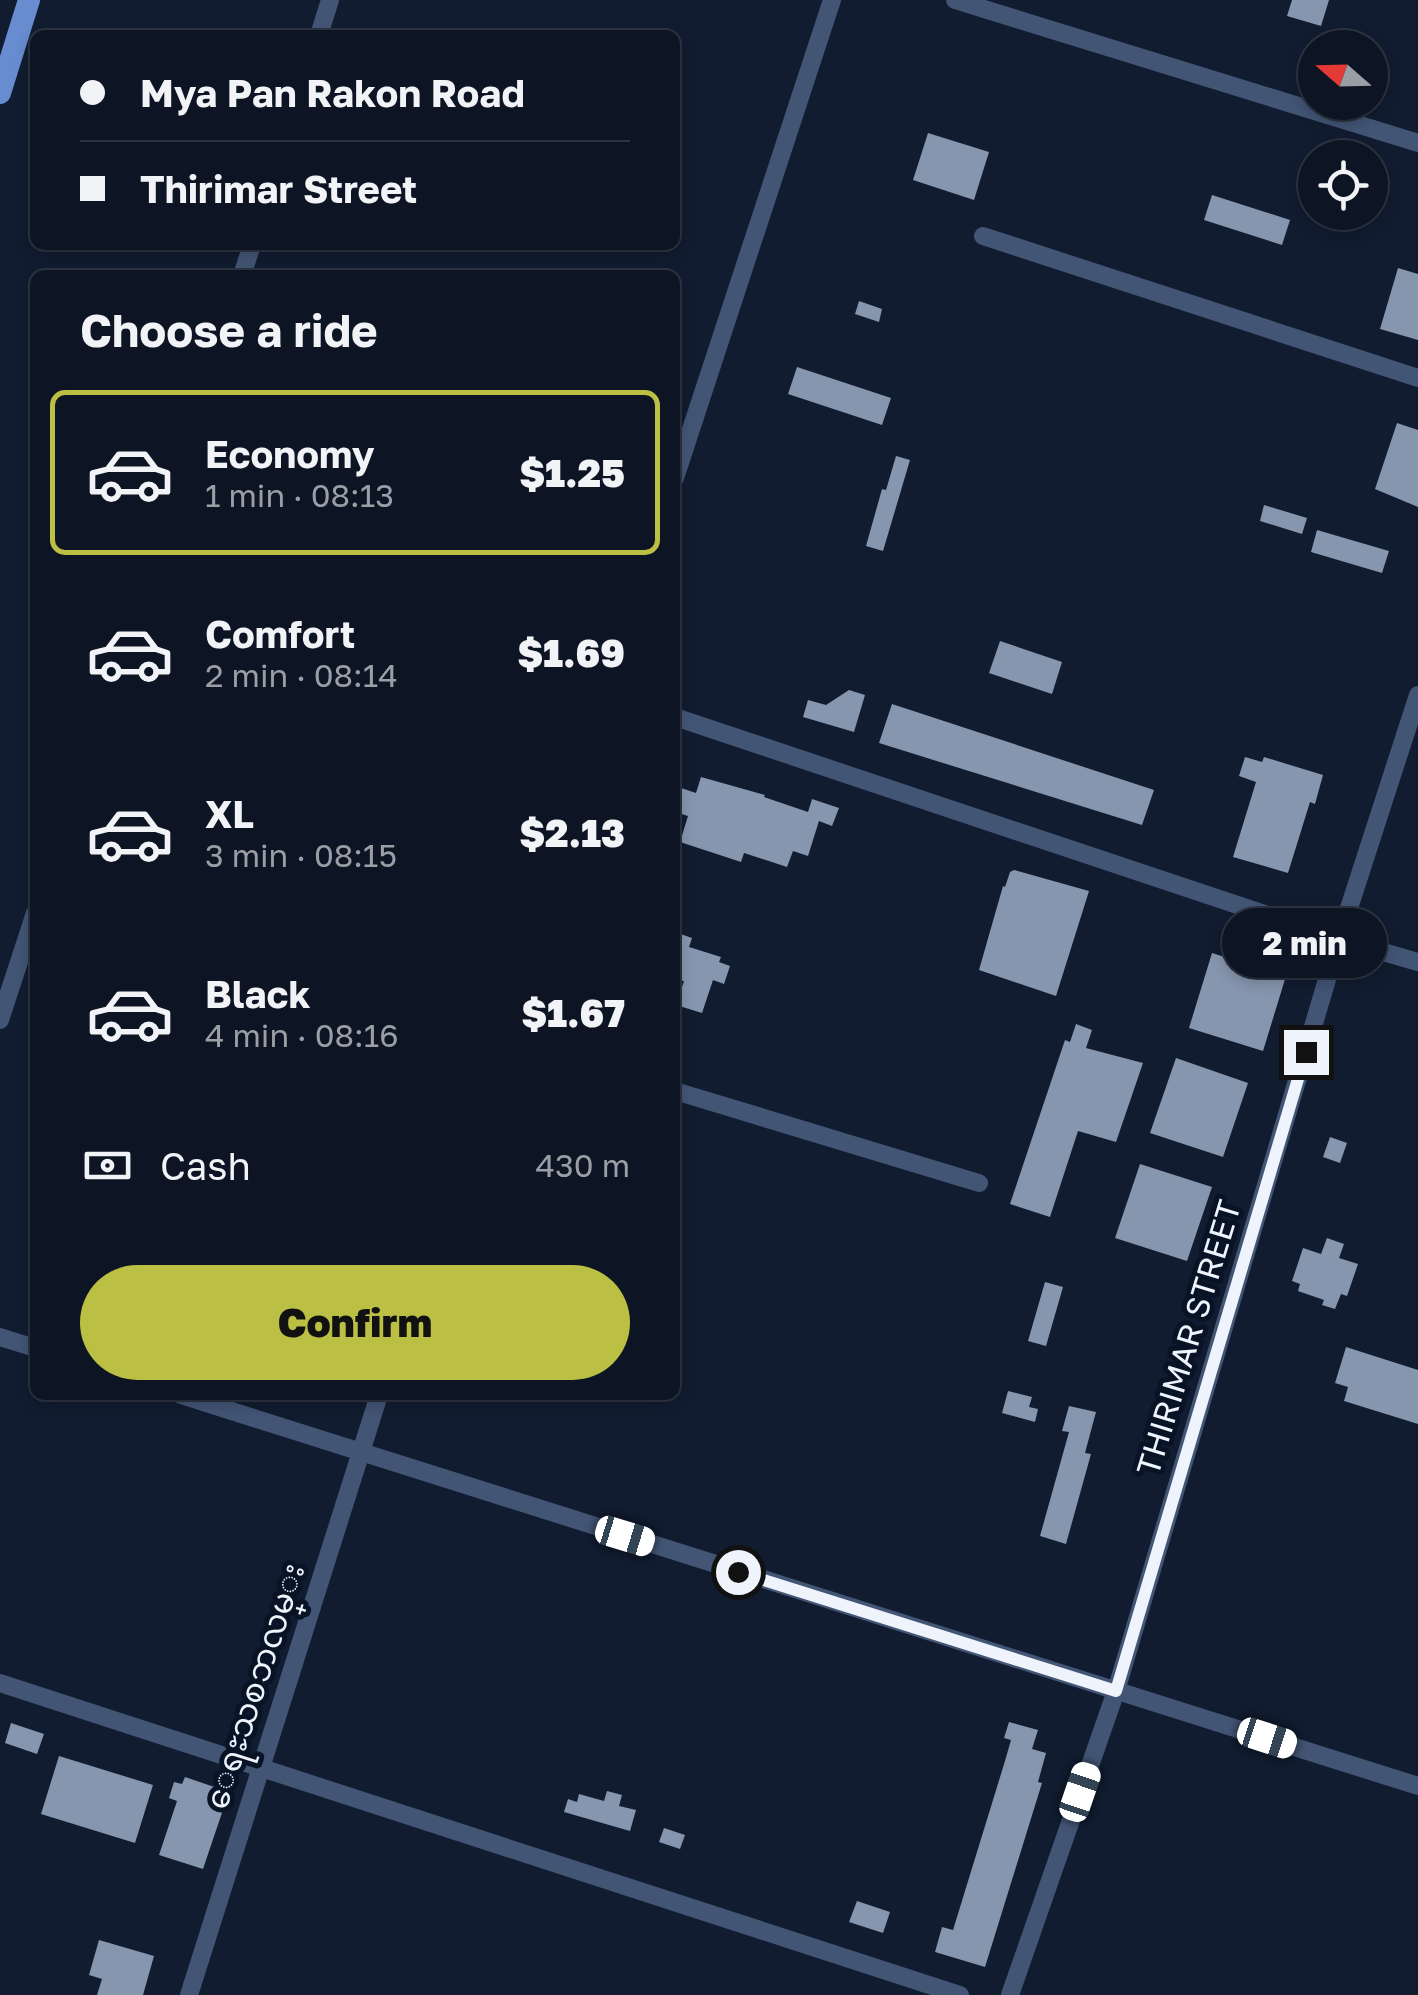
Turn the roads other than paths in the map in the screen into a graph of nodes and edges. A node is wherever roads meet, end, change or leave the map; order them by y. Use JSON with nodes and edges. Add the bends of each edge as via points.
{"nodes":[{"id":1,"x":29,"y":0,"type":"edge"},
{"id":2,"x":330,"y":0,"type":"edge"},
{"id":3,"x":832,"y":0,"type":"edge"},
{"id":4,"x":955,"y":0,"type":"edge"},
{"id":5,"x":320,"y":30,"type":"edge"},
{"id":6,"x":0,"y":93,"type":"edge"},
{"id":7,"x":1418,"y":142,"type":"edge"},
{"id":8,"x":983,"y":236,"type":"dead end"},
{"id":9,"x":1418,"y":378,"type":"edge"},
{"id":10,"x":680,"y":463,"type":"edge"},
{"id":11,"x":1418,"y":694,"type":"edge"},
{"id":12,"x":680,"y":719,"type":"edge"},
{"id":13,"x":30,"y":928,"type":"edge"},
{"id":14,"x":1339,"y":939,"type":"junction"},
{"id":15,"x":1418,"y":962,"type":"edge"},
{"id":16,"x":0,"y":1020,"type":"edge"},
{"id":17,"x":680,"y":1093,"type":"edge"},
{"id":18,"x":979,"y":1183,"type":"dead end"},
{"id":19,"x":0,"y":1337,"type":"edge"},
{"id":20,"x":30,"y":1346,"type":"edge"},
{"id":21,"x":197,"y":1400,"type":"edge"},
{"id":22,"x":377,"y":1400,"type":"edge"},
{"id":23,"x":361,"y":1452,"type":"junction"},
{"id":24,"x":0,"y":1683,"type":"edge"},
{"id":25,"x":1116,"y":1691,"type":"junction"},
{"id":26,"x":261,"y":1770,"type":"junction"},
{"id":27,"x":1418,"y":1786,"type":"edge"},
{"id":28,"x":189,"y":1995,"type":"edge"},
{"id":29,"x":960,"y":1995,"type":"edge"},
{"id":30,"x":1010,"y":1995,"type":"edge"}],
"edges":[{"from":1,"to":6,"type":"main road"},
{"from":2,"to":5,"type":"street"},
{"from":3,"to":10,"type":"street"},
{"from":4,"to":7,"type":"street"},
{"from":8,"to":9,"type":"street"},
{"from":11,"to":14,"type":"street","name":"THIRIMAR STREET"},
{"from":12,"to":14,"type":"street"},
{"from":13,"to":16,"type":"street"},
{"from":14,"to":15,"type":"street"},
{"from":14,"to":25,"type":"street","name":"THIRIMAR STREET"},
{"from":17,"to":18,"type":"street"},
{"from":19,"to":20,"type":"street"},
{"from":21,"to":23,"type":"street"},
{"from":22,"to":23,"type":"street","name":"ေရႊသစၥာလမ္း"},
{"from":23,"to":25,"type":"street"},
{"from":23,"to":26,"type":"street","name":"ေရႊသစၥာလမ္း"},
{"from":24,"to":26,"type":"street"},
{"from":25,"to":27,"type":"street"},
{"from":25,"to":30,"type":"street","name":"THIRIMAR STREET"},
{"from":26,"to":28,"type":"street","name":"ေရႊသစၥာလမ္း"},
{"from":26,"to":29,"type":"street"}]}
